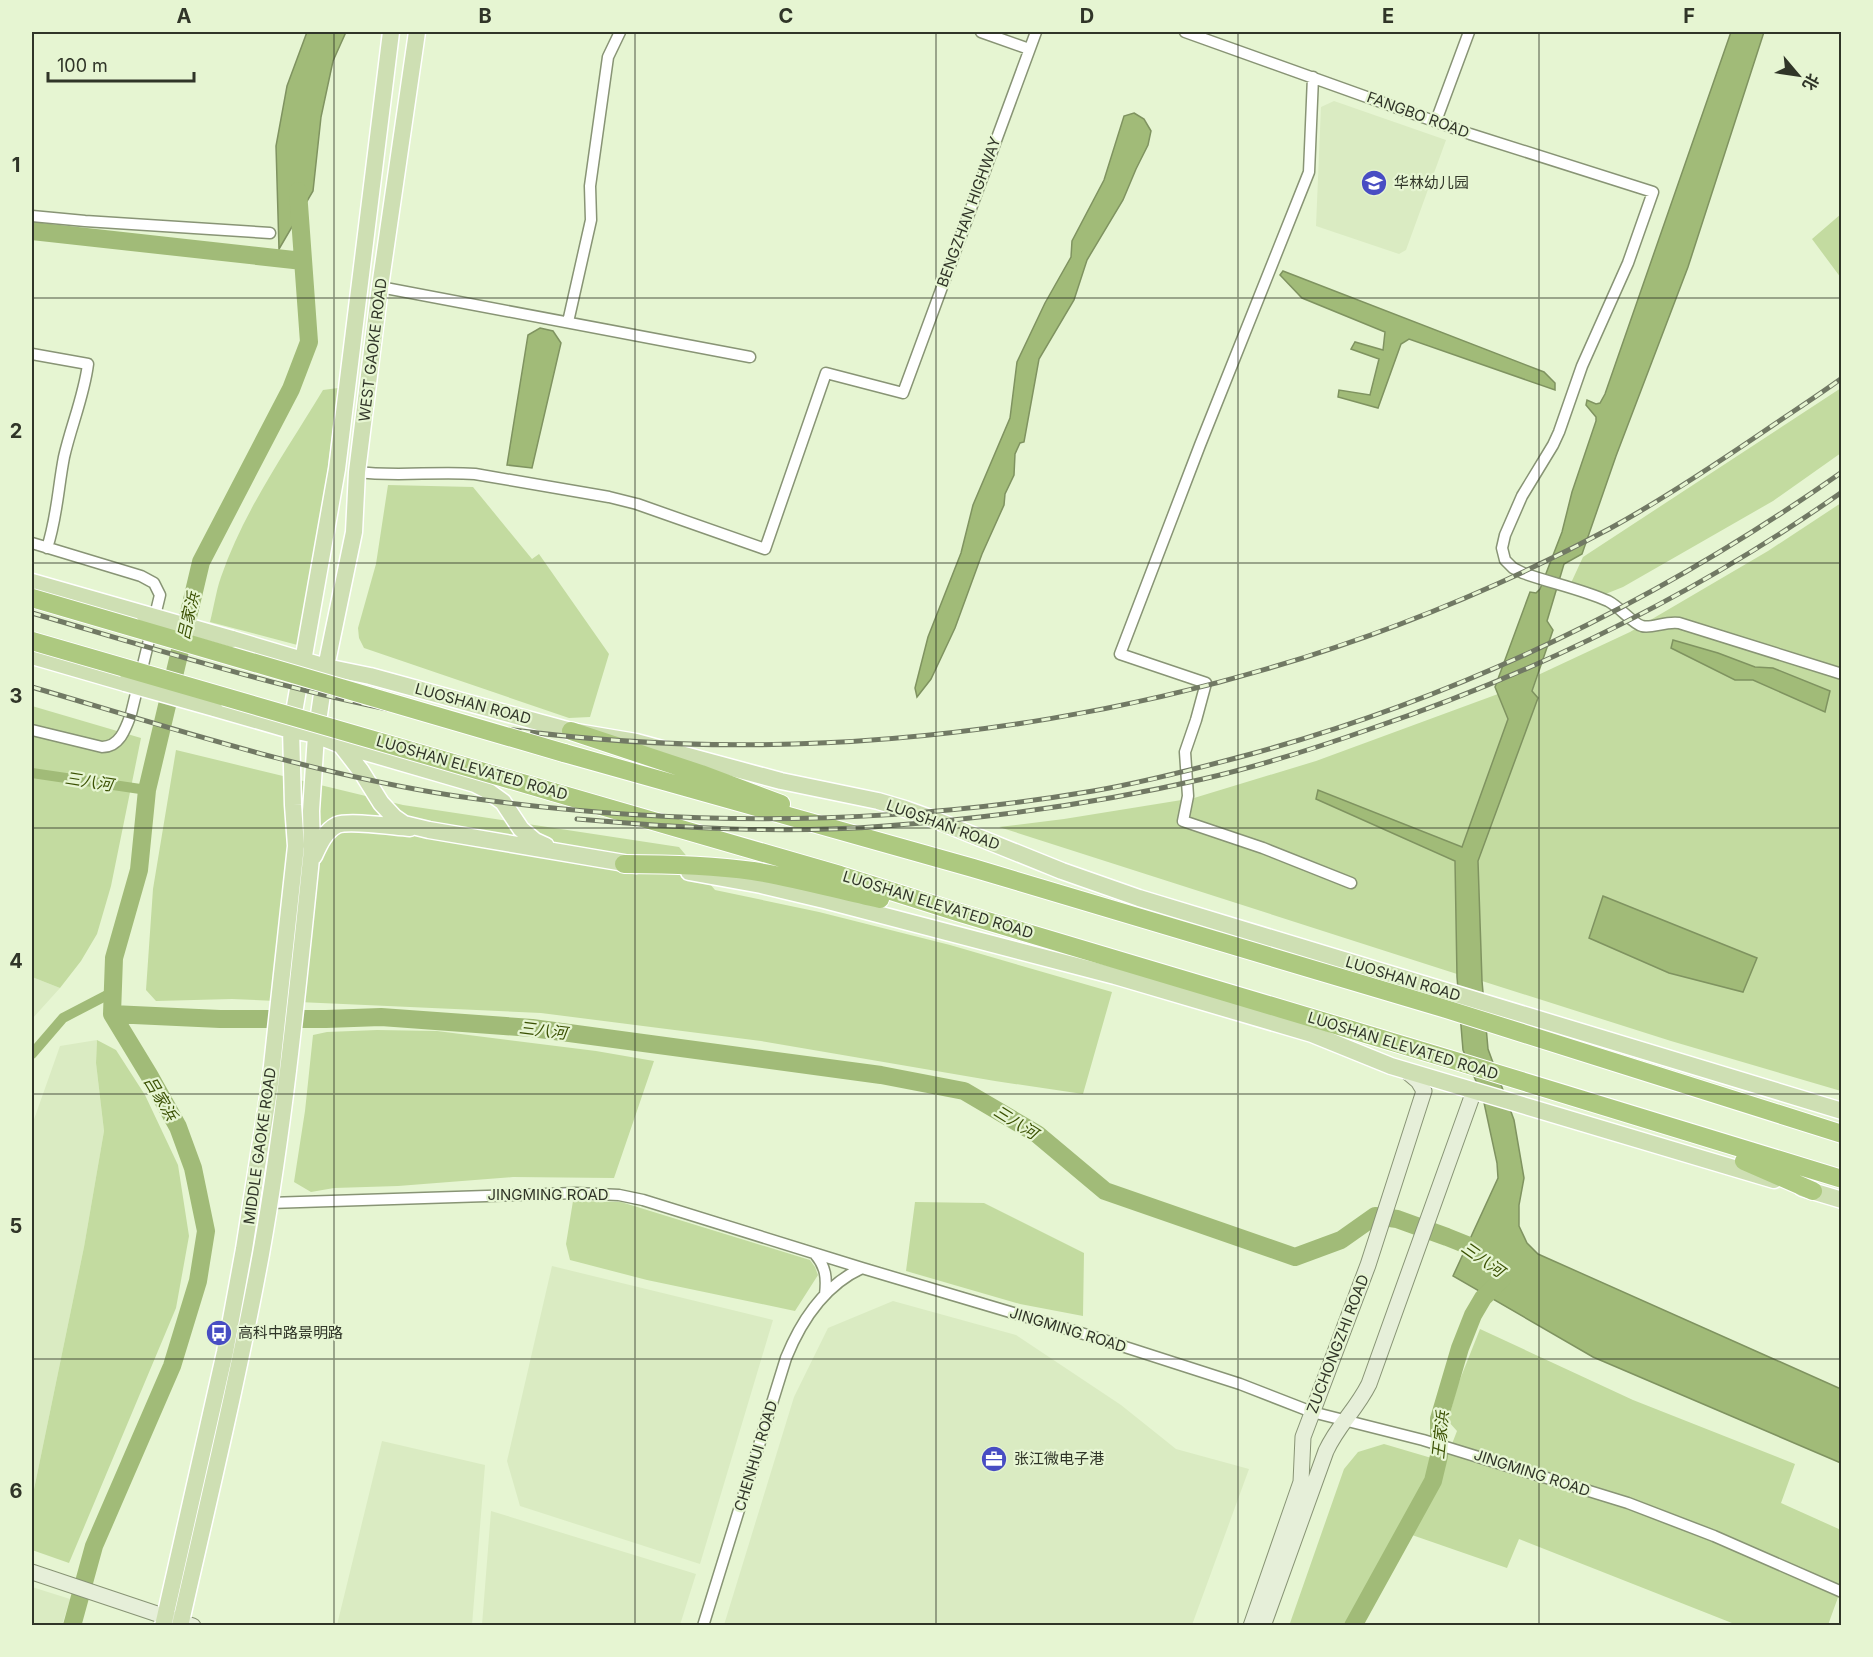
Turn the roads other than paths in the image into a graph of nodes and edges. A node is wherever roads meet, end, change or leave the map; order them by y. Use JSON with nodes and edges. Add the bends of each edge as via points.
{"nodes":[{"id":1,"x":391,"y":32,"type":"edge"},
{"id":2,"x":417,"y":32,"type":"edge"},
{"id":3,"x":620,"y":32,"type":"edge"},
{"id":4,"x":981,"y":32,"type":"edge"},
{"id":5,"x":1036,"y":32,"type":"edge"},
{"id":6,"x":1185,"y":32,"type":"edge"},
{"id":7,"x":1469,"y":32,"type":"edge"},
{"id":8,"x":1029,"y":49,"type":"junction"},
{"id":9,"x":1313,"y":77,"type":"junction"},
{"id":10,"x":1436,"y":121,"type":"junction"},
{"id":11,"x":32,"y":216,"type":"edge"},
{"id":12,"x":270,"y":233,"type":"dead end"},
{"id":13,"x":380,"y":287,"type":"junction"},
{"id":14,"x":568,"y":322,"type":"junction"},
{"id":15,"x":32,"y":354,"type":"edge"},
{"id":16,"x":750,"y":357,"type":"dead end"},
{"id":17,"x":357,"y":472,"type":"junction"},
{"id":18,"x":32,"y":543,"type":"edge"},
{"id":19,"x":46,"y":548,"type":"junction"},
{"id":20,"x":32,"y":582,"type":"edge"},
{"id":21,"x":32,"y":598,"type":"edge"},
{"id":22,"x":32,"y":640,"type":"edge"},
{"id":23,"x":32,"y":656,"type":"edge"},
{"id":24,"x":303,"y":659,"type":"junction"},
{"id":25,"x":326,"y":667,"type":"junction"},
{"id":26,"x":1842,"y":674,"type":"edge"},
{"id":27,"x":291,"y":729,"type":"junction"},
{"id":28,"x":32,"y":730,"type":"edge"},
{"id":29,"x":571,"y":731,"type":"junction"},
{"id":30,"x":316,"y":735,"type":"junction"},
{"id":31,"x":341,"y":745,"type":"junction"},
{"id":32,"x":429,"y":830,"type":"junction"},
{"id":33,"x":552,"y":850,"type":"junction"},
{"id":34,"x":311,"y":862,"type":"junction"},
{"id":35,"x":624,"y":864,"type":"junction"},
{"id":36,"x":973,"y":868,"type":"junction"},
{"id":37,"x":1351,"y":883,"type":"dead end"},
{"id":38,"x":957,"y":912,"type":"junction"},
{"id":39,"x":1445,"y":1000,"type":"junction"},
{"id":40,"x":287,"y":1004,"type":"junction"},
{"id":41,"x":1492,"y":1015,"type":"junction"},
{"id":42,"x":284,"y":1036,"type":"junction"},
{"id":43,"x":1405,"y":1070,"type":"junction"},
{"id":44,"x":1474,"y":1091,"type":"junction"},
{"id":45,"x":1588,"y":1102,"type":"junction"},
{"id":46,"x":1842,"y":1111,"type":"edge"},
{"id":47,"x":1842,"y":1134,"type":"edge"},
{"id":48,"x":1842,"y":1179,"type":"edge"},
{"id":49,"x":1813,"y":1191,"type":"junction"},
{"id":50,"x":1842,"y":1200,"type":"edge"},
{"id":51,"x":269,"y":1203,"type":"junction"},
{"id":52,"x":815,"y":1254,"type":"junction"},
{"id":53,"x":862,"y":1268,"type":"junction"},
{"id":54,"x":825,"y":1295,"type":"junction"},
{"id":55,"x":1312,"y":1412,"type":"junction"},
{"id":56,"x":1343,"y":1420,"type":"junction"},
{"id":57,"x":35,"y":1578,"type":"edge"},
{"id":58,"x":1842,"y":1592,"type":"edge"},
{"id":59,"x":173,"y":1623,"type":"edge"},
{"id":60,"x":703,"y":1626,"type":"edge"},
{"id":61,"x":1251,"y":1626,"type":"edge"},
{"id":62,"x":1263,"y":1626,"type":"edge"}],
"edges":[{"from":1,"to":24,"type":"main road","name":"WEST GAOKE ROAD","via":[[337,469]]},
{"from":2,"to":13,"type":"main road","name":"WEST GAOKE ROAD"},
{"from":3,"to":14,"type":"street","via":[[608,57],[590,186],[591,220]]},
{"from":4,"to":8,"type":"street"},
{"from":5,"to":8,"type":"street","name":"BENGZHAN HIGHWAY"},
{"from":6,"to":9,"type":"street","name":"FANGBO ROAD"},
{"from":7,"to":10,"type":"street"},
{"from":8,"to":17,"type":"street","name":"BENGZHAN HIGHWAY","via":[[903,393],[826,373],[765,549],[609,497],[475,474],[381,476]]},
{"from":9,"to":10,"type":"street","name":"FANGBO ROAD"},
{"from":9,"to":37,"type":"street","via":[[1309,172],[1120,654],[1206,683],[1185,752],[1188,796],[1183,820]]},
{"from":10,"to":26,"type":"street","name":"FANGBO ROAD","via":[[1653,192],[1559,432],[1522,496],[1503,541],[1508,564],[1610,602],[1642,627],[1679,623]]},
{"from":11,"to":12,"type":"street"},
{"from":13,"to":14,"type":"street"},
{"from":13,"to":17,"type":"main road","name":"WEST GAOKE ROAD"},
{"from":14,"to":16,"type":"street"},
{"from":15,"to":19,"type":"street","via":[[88,364]]},
{"from":17,"to":25,"type":"main road","name":"WEST GAOKE ROAD","via":[[354,532]]},
{"from":18,"to":19,"type":"street"},
{"from":19,"to":28,"type":"street","via":[[149,579],[160,595],[131,714],[115,743],[102,747]]},
{"from":20,"to":24,"type":"main road","name":"LUOSHAN ROAD","bridge":true},
{"from":21,"to":36,"type":"highway","bridge":true},
{"from":22,"to":38,"type":"highway","name":"LUOSHAN ELEVATED ROAD","bridge":true},
{"from":23,"to":27,"type":"main road","bridge":true},
{"from":24,"to":25,"type":"main road","name":"LUOSHAN ROAD"},
{"from":24,"to":27,"type":"main road","name":"MIDDLE GAOKE ROAD"},
{"from":25,"to":29,"type":"main road","name":"LUOSHAN ROAD"},
{"from":25,"to":30,"type":"main road","name":"MIDDLE GAOKE ROAD"},
{"from":27,"to":30,"type":"main road"},
{"from":27,"to":40,"type":"main road","name":"MIDDLE GAOKE ROAD","via":[[296,846]]},
{"from":29,"to":36,"type":"highway"},
{"from":29,"to":39,"type":"main road","name":"LUOSHAN ROAD","via":[[636,742],[905,809],[1129,895]]},
{"from":30,"to":31,"type":"main road"},
{"from":30,"to":34,"type":"main road","name":"MIDDLE GAOKE ROAD"},
{"from":31,"to":32,"type":"main road","via":[[394,817],[404,824]]},
{"from":31,"to":33,"type":"main road","via":[[475,784],[503,802],[521,829]]},
{"from":32,"to":33,"type":"main road"},
{"from":32,"to":34,"type":"main road","via":[[337,825],[328,832]]},
{"from":33,"to":35,"type":"main road"},
{"from":34,"to":40,"type":"main road","name":"MIDDLE GAOKE ROAD"},
{"from":35,"to":38,"type":"highway","via":[[747,871]]},
{"from":35,"to":43,"type":"main road","via":[[761,885],[1041,956],[1312,1034]]},
{"from":36,"to":39,"type":"highway"},
{"from":38,"to":45,"type":"highway","name":"LUOSHAN ELEVATED ROAD"},
{"from":39,"to":41,"type":"highway"},
{"from":40,"to":42,"type":"main road","name":"MIDDLE GAOKE ROAD"},
{"from":41,"to":46,"type":"main road"},
{"from":41,"to":47,"type":"highway"},
{"from":42,"to":51,"type":"main road","name":"MIDDLE GAOKE ROAD"},
{"from":42,"to":59,"type":"main road","name":"MIDDLE GAOKE ROAD"},
{"from":43,"to":44,"type":"main road"},
{"from":43,"to":55,"type":"main road","name":"ZUCHONGZHI ROAD","via":[[1424,1091],[1368,1265]]},
{"from":44,"to":49,"type":"main road"},
{"from":44,"to":56,"type":"main road","name":"ZUCHONGZHI ROAD","via":[[1369,1384]]},
{"from":45,"to":48,"type":"highway","name":"LUOSHAN ELEVATED ROAD"},
{"from":45,"to":49,"type":"highway","via":[[1755,1164]]},
{"from":49,"to":50,"type":"main road"},
{"from":51,"to":52,"type":"street","name":"JINGMING ROAD","via":[[599,1193],[643,1200]]},
{"from":51,"to":59,"type":"main road","name":"MIDDLE GAOKE ROAD","via":[[242,1350]]},
{"from":52,"to":53,"type":"street","name":"JINGMING ROAD"},
{"from":52,"to":54,"type":"street","via":[[826,1274]]},
{"from":53,"to":54,"type":"street","name":"CHENHUI ROAD"},
{"from":53,"to":55,"type":"street","name":"JINGMING ROAD","via":[[1094,1337],[1240,1384]]},
{"from":54,"to":60,"type":"street","name":"CHENHUI ROAD","via":[[805,1320],[786,1358]]},
{"from":55,"to":56,"type":"street","name":"JINGMING ROAD"},
{"from":55,"to":61,"type":"main road","name":"ZUCHONGZHI ROAD","via":[[1303,1437],[1301,1482]]},
{"from":56,"to":58,"type":"street","name":"JINGMING ROAD","via":[[1460,1450],[1666,1517]]},
{"from":56,"to":62,"type":"main road","name":"ZUCHONGZHI ROAD","via":[[1326,1451]]},
{"from":57,"to":59,"type":"main road"}]}
